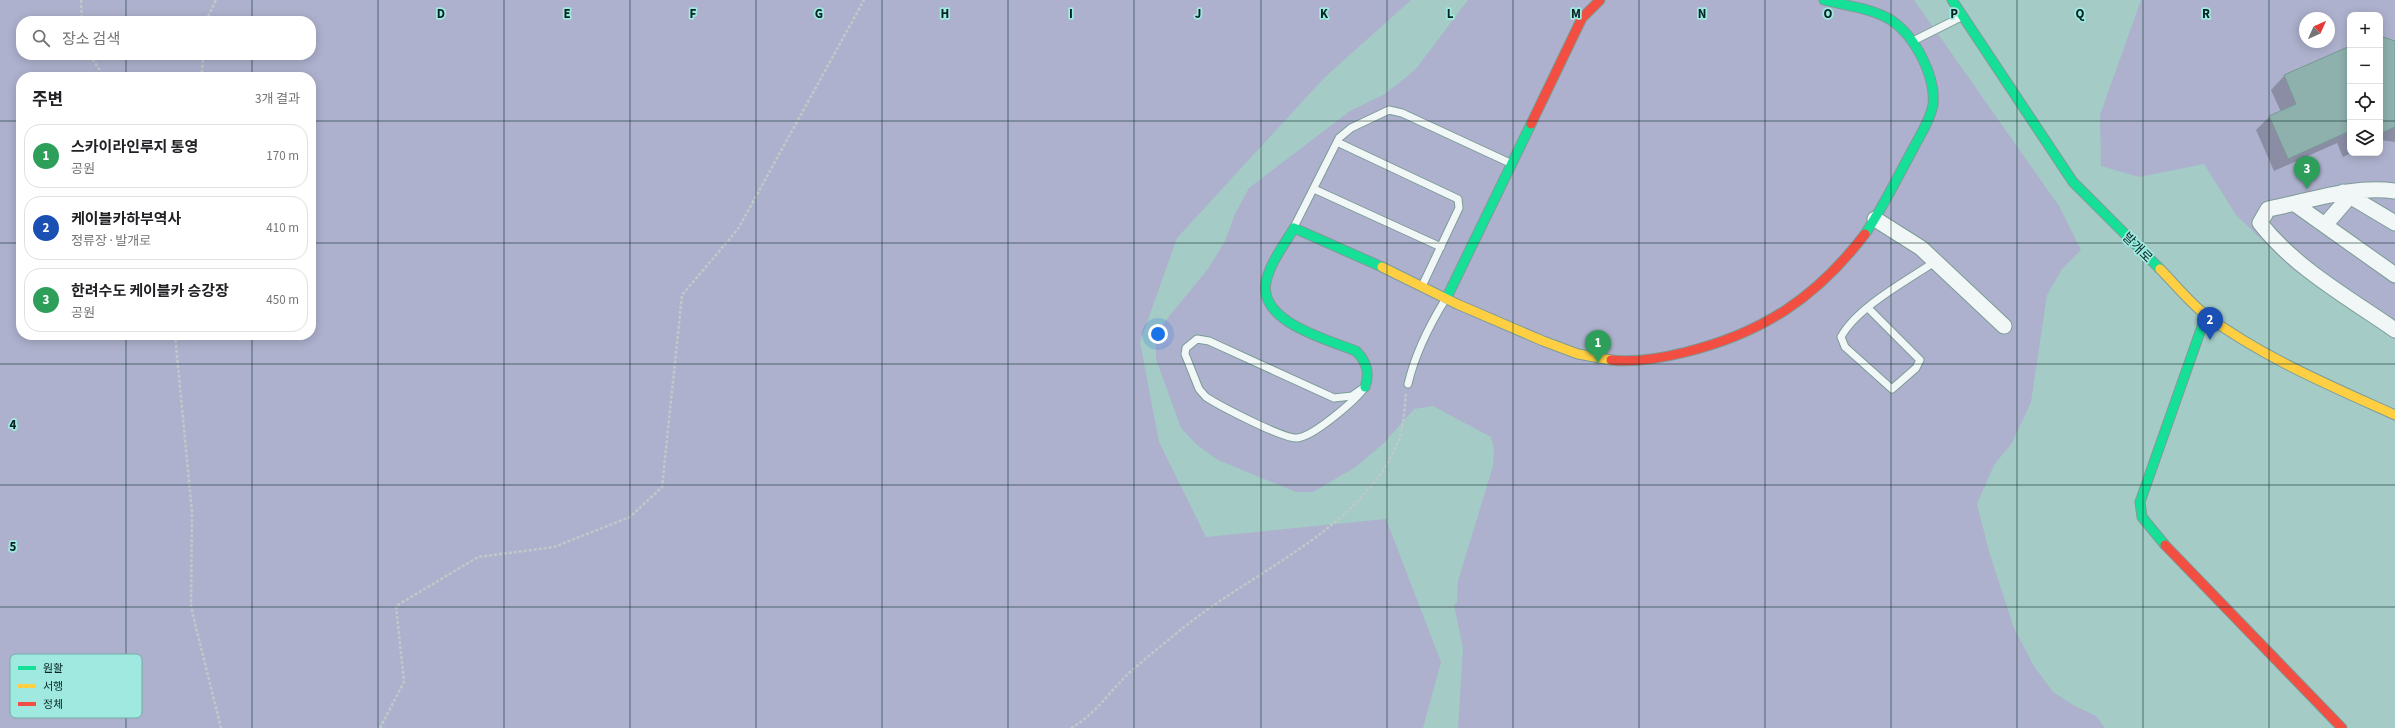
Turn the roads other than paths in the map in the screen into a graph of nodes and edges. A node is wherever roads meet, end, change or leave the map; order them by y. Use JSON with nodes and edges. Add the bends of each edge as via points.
{"nodes":[{"id":1,"x":1600,"y":0,"type":"edge"},
{"id":2,"x":1824,"y":0,"type":"edge"},
{"id":3,"x":1952,"y":0,"type":"edge"},
{"id":4,"x":1963,"y":15,"type":"junction"},
{"id":5,"x":1911,"y":42,"type":"junction"},
{"id":6,"x":1337,"y":142,"type":"junction"},
{"id":7,"x":1510,"y":164,"type":"junction"},
{"id":8,"x":1314,"y":189,"type":"junction"},
{"id":9,"x":2395,"y":191,"type":"edge"},
{"id":10,"x":2347,"y":194,"type":"junction"},
{"id":11,"x":2296,"y":204,"type":"junction"},
{"id":12,"x":1875,"y":219,"type":"junction"},
{"id":13,"x":2395,"y":223,"type":"edge"},
{"id":14,"x":2325,"y":225,"type":"junction"},
{"id":15,"x":1294,"y":228,"type":"junction"},
{"id":16,"x":1441,"y":246,"type":"junction"},
{"id":17,"x":1936,"y":261,"type":"junction"},
{"id":18,"x":2395,"y":275,"type":"edge"},
{"id":19,"x":1422,"y":286,"type":"junction"},
{"id":20,"x":1446,"y":299,"type":"junction"},
{"id":21,"x":1868,"y":308,"type":"junction"},
{"id":22,"x":2206,"y":315,"type":"junction"},
{"id":23,"x":2004,"y":326,"type":"dead end"},
{"id":24,"x":2395,"y":330,"type":"edge"},
{"id":25,"x":1408,"y":384,"type":"road end"},
{"id":26,"x":1365,"y":387,"type":"junction"},
{"id":27,"x":2395,"y":415,"type":"edge"},
{"id":28,"x":2342,"y":728,"type":"edge"}],
"edges":[{"from":1,"to":7,"type":"street","via":[[1582,18]]},
{"from":2,"to":5,"type":"street","via":[[1892,20]]},
{"from":3,"to":4,"type":"street","name":"발개로"},
{"from":4,"to":5,"type":"lane"},
{"from":4,"to":22,"type":"street","name":"발개로","via":[[2073,182]]},
{"from":5,"to":12,"type":"street","via":[[1930,78],[1933,103],[1924,126]]},
{"from":6,"to":7,"type":"lane","via":[[1351,128],[1388,110],[1402,113]]},
{"from":6,"to":8,"type":"lane"},
{"from":6,"to":16,"type":"lane","via":[[1458,199],[1459,208]]},
{"from":7,"to":20,"type":"street"},
{"from":8,"to":15,"type":"lane"},
{"from":8,"to":16,"type":"lane"},
{"from":9,"to":10,"type":"street","via":[[2374,188]]},
{"from":10,"to":11,"type":"street"},
{"from":10,"to":13,"type":"street"},
{"from":10,"to":14,"type":"street"},
{"from":11,"to":14,"type":"street"},
{"from":11,"to":24,"type":"street","via":[[2268,209],[2260,223],[2275,242],[2300,263]]},
{"from":12,"to":17,"type":"street","via":[[1921,248]]},
{"from":12,"to":20,"type":"street","via":[[1844,263],[1796,305],[1749,331],[1699,349],[1636,361],[1573,353]]},
{"from":14,"to":18,"type":"street"},
{"from":15,"to":19,"type":"street"},
{"from":15,"to":26,"type":"street","via":[[1266,284],[1268,302],[1281,319],[1356,351],[1362,357],[1368,371]]},
{"from":16,"to":19,"type":"lane"},
{"from":17,"to":21,"type":"lane"},
{"from":17,"to":23,"type":"street"},
{"from":19,"to":20,"type":"street"},
{"from":20,"to":25,"type":"lane","via":[[1431,322],[1412,366]]},
{"from":21,"to":21,"type":"lane","via":[[1844,331],[1842,342],[1892,389],[1916,368],[1920,360]]},
{"from":22,"to":27,"type":"street","name":"발개로","via":[[2246,342],[2323,383]]},
{"from":22,"to":28,"type":"street","via":[[2140,502],[2142,517],[2155,535]]},
{"from":26,"to":26,"type":"lane","via":[[1352,396],[1334,398],[1203,339],[1197,339],[1186,348],[1187,361],[1199,389],[1206,397],[1287,436],[1304,436],[1353,401]]}]}
